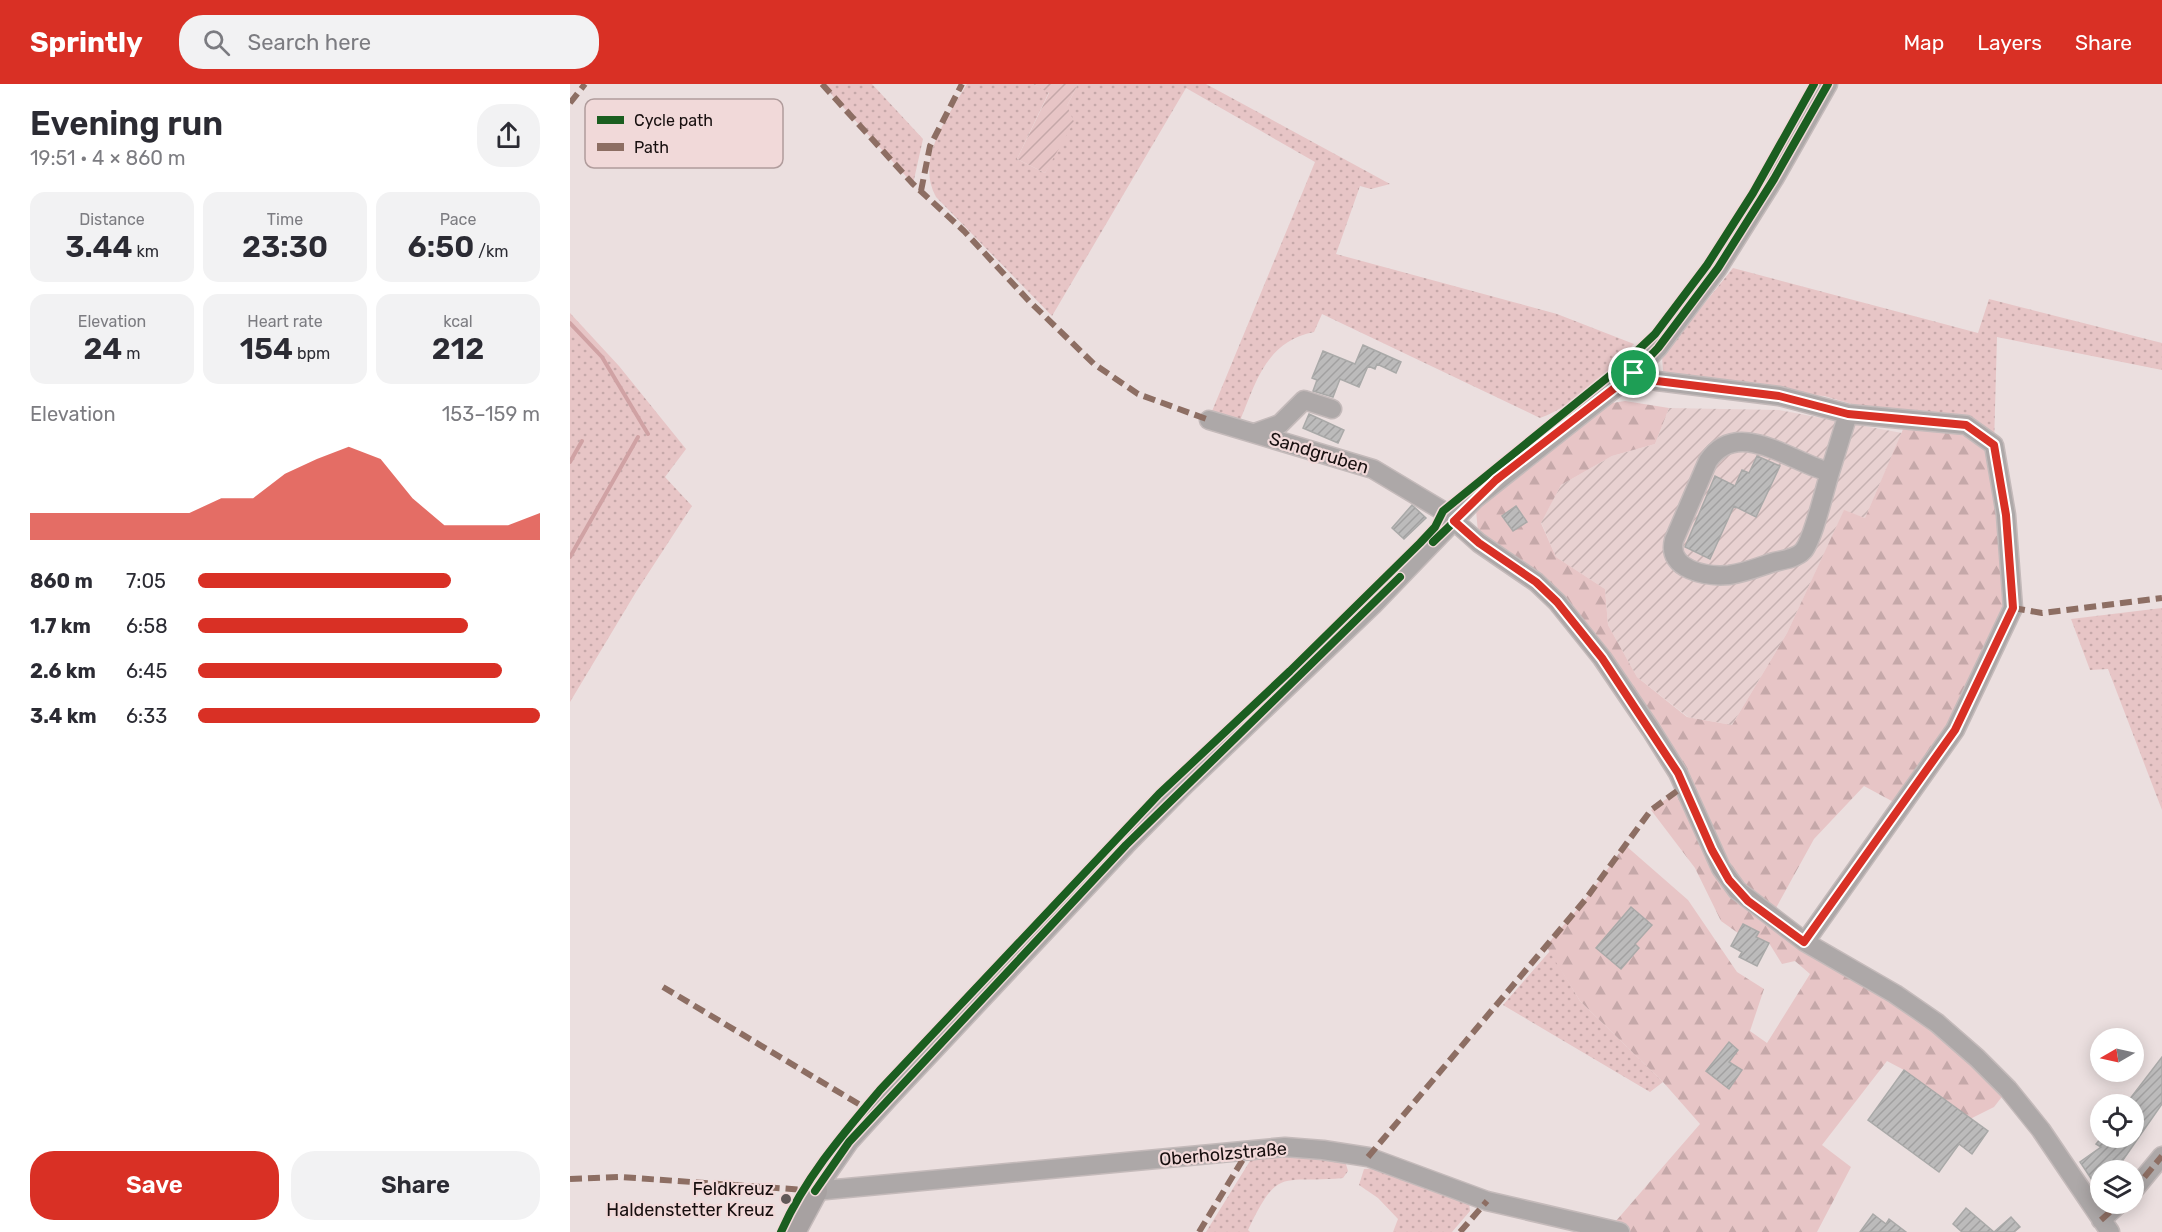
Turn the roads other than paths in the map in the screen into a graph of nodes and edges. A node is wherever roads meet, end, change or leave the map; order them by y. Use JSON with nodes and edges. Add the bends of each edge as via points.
{"nodes":[{"id":1,"x":1828,"y":84,"type":"edge"},
{"id":2,"x":1634,"y":373,"type":"junction"},
{"id":3,"x":1332,"y":409,"type":"dead end"},
{"id":4,"x":1848,"y":414,"type":"junction"},
{"id":5,"x":1209,"y":420,"type":"dead end"},
{"id":6,"x":1255,"y":433,"type":"junction"},
{"id":7,"x":1830,"y":472,"type":"junction"},
{"id":8,"x":1454,"y":521,"type":"junction"},
{"id":9,"x":1804,"y":942,"type":"junction"},
{"id":10,"x":2162,"y":1156,"type":"edge"},
{"id":11,"x":2144,"y":1178,"type":"edge"},
{"id":12,"x":815,"y":1191,"type":"junction"},
{"id":13,"x":2106,"y":1226,"type":"edge"},
{"id":14,"x":793,"y":1232,"type":"edge"},
{"id":15,"x":1620,"y":1232,"type":"edge"}],
"edges":[{"from":1,"to":2,"type":"street","via":[[1718,268],[1658,348]]},
{"from":2,"to":4,"type":"street","via":[[1657,381],[1779,396]]},
{"from":2,"to":8,"type":"street","via":[[1496,480]]},
{"from":3,"to":6,"type":"street","via":[[1304,400],[1280,424]]},
{"from":4,"to":7,"type":"street"},
{"from":4,"to":9,"type":"street","via":[[1966,425],[1994,445],[2006,515],[2013,608],[1955,730]]},
{"from":5,"to":6,"type":"street","name":"Sandgruben"},
{"from":6,"to":8,"type":"street","name":"Sandgruben","via":[[1373,469],[1404,485]]},
{"from":7,"to":7,"type":"street","via":[[1758,443],[1732,444],[1720,449],[1708,461],[1674,540],[1672,555],[1686,567],[1718,575],[1797,556],[1808,544]]},
{"from":8,"to":9,"type":"street","name":"Sandgruben","via":[[1557,602],[1608,667],[1678,773],[1729,880],[1748,901]]},
{"from":8,"to":12,"type":"street","via":[[1126,845],[849,1142]]},
{"from":9,"to":13,"type":"street","name":"Sandgruben","via":[[1895,994],[1977,1058],[2041,1130]]},
{"from":10,"to":11,"type":"street"},
{"from":12,"to":14,"type":"main road"},
{"from":12,"to":15,"type":"street","name":"Oberholzstraße","via":[[1285,1147],[1368,1157],[1487,1201]]}]}
